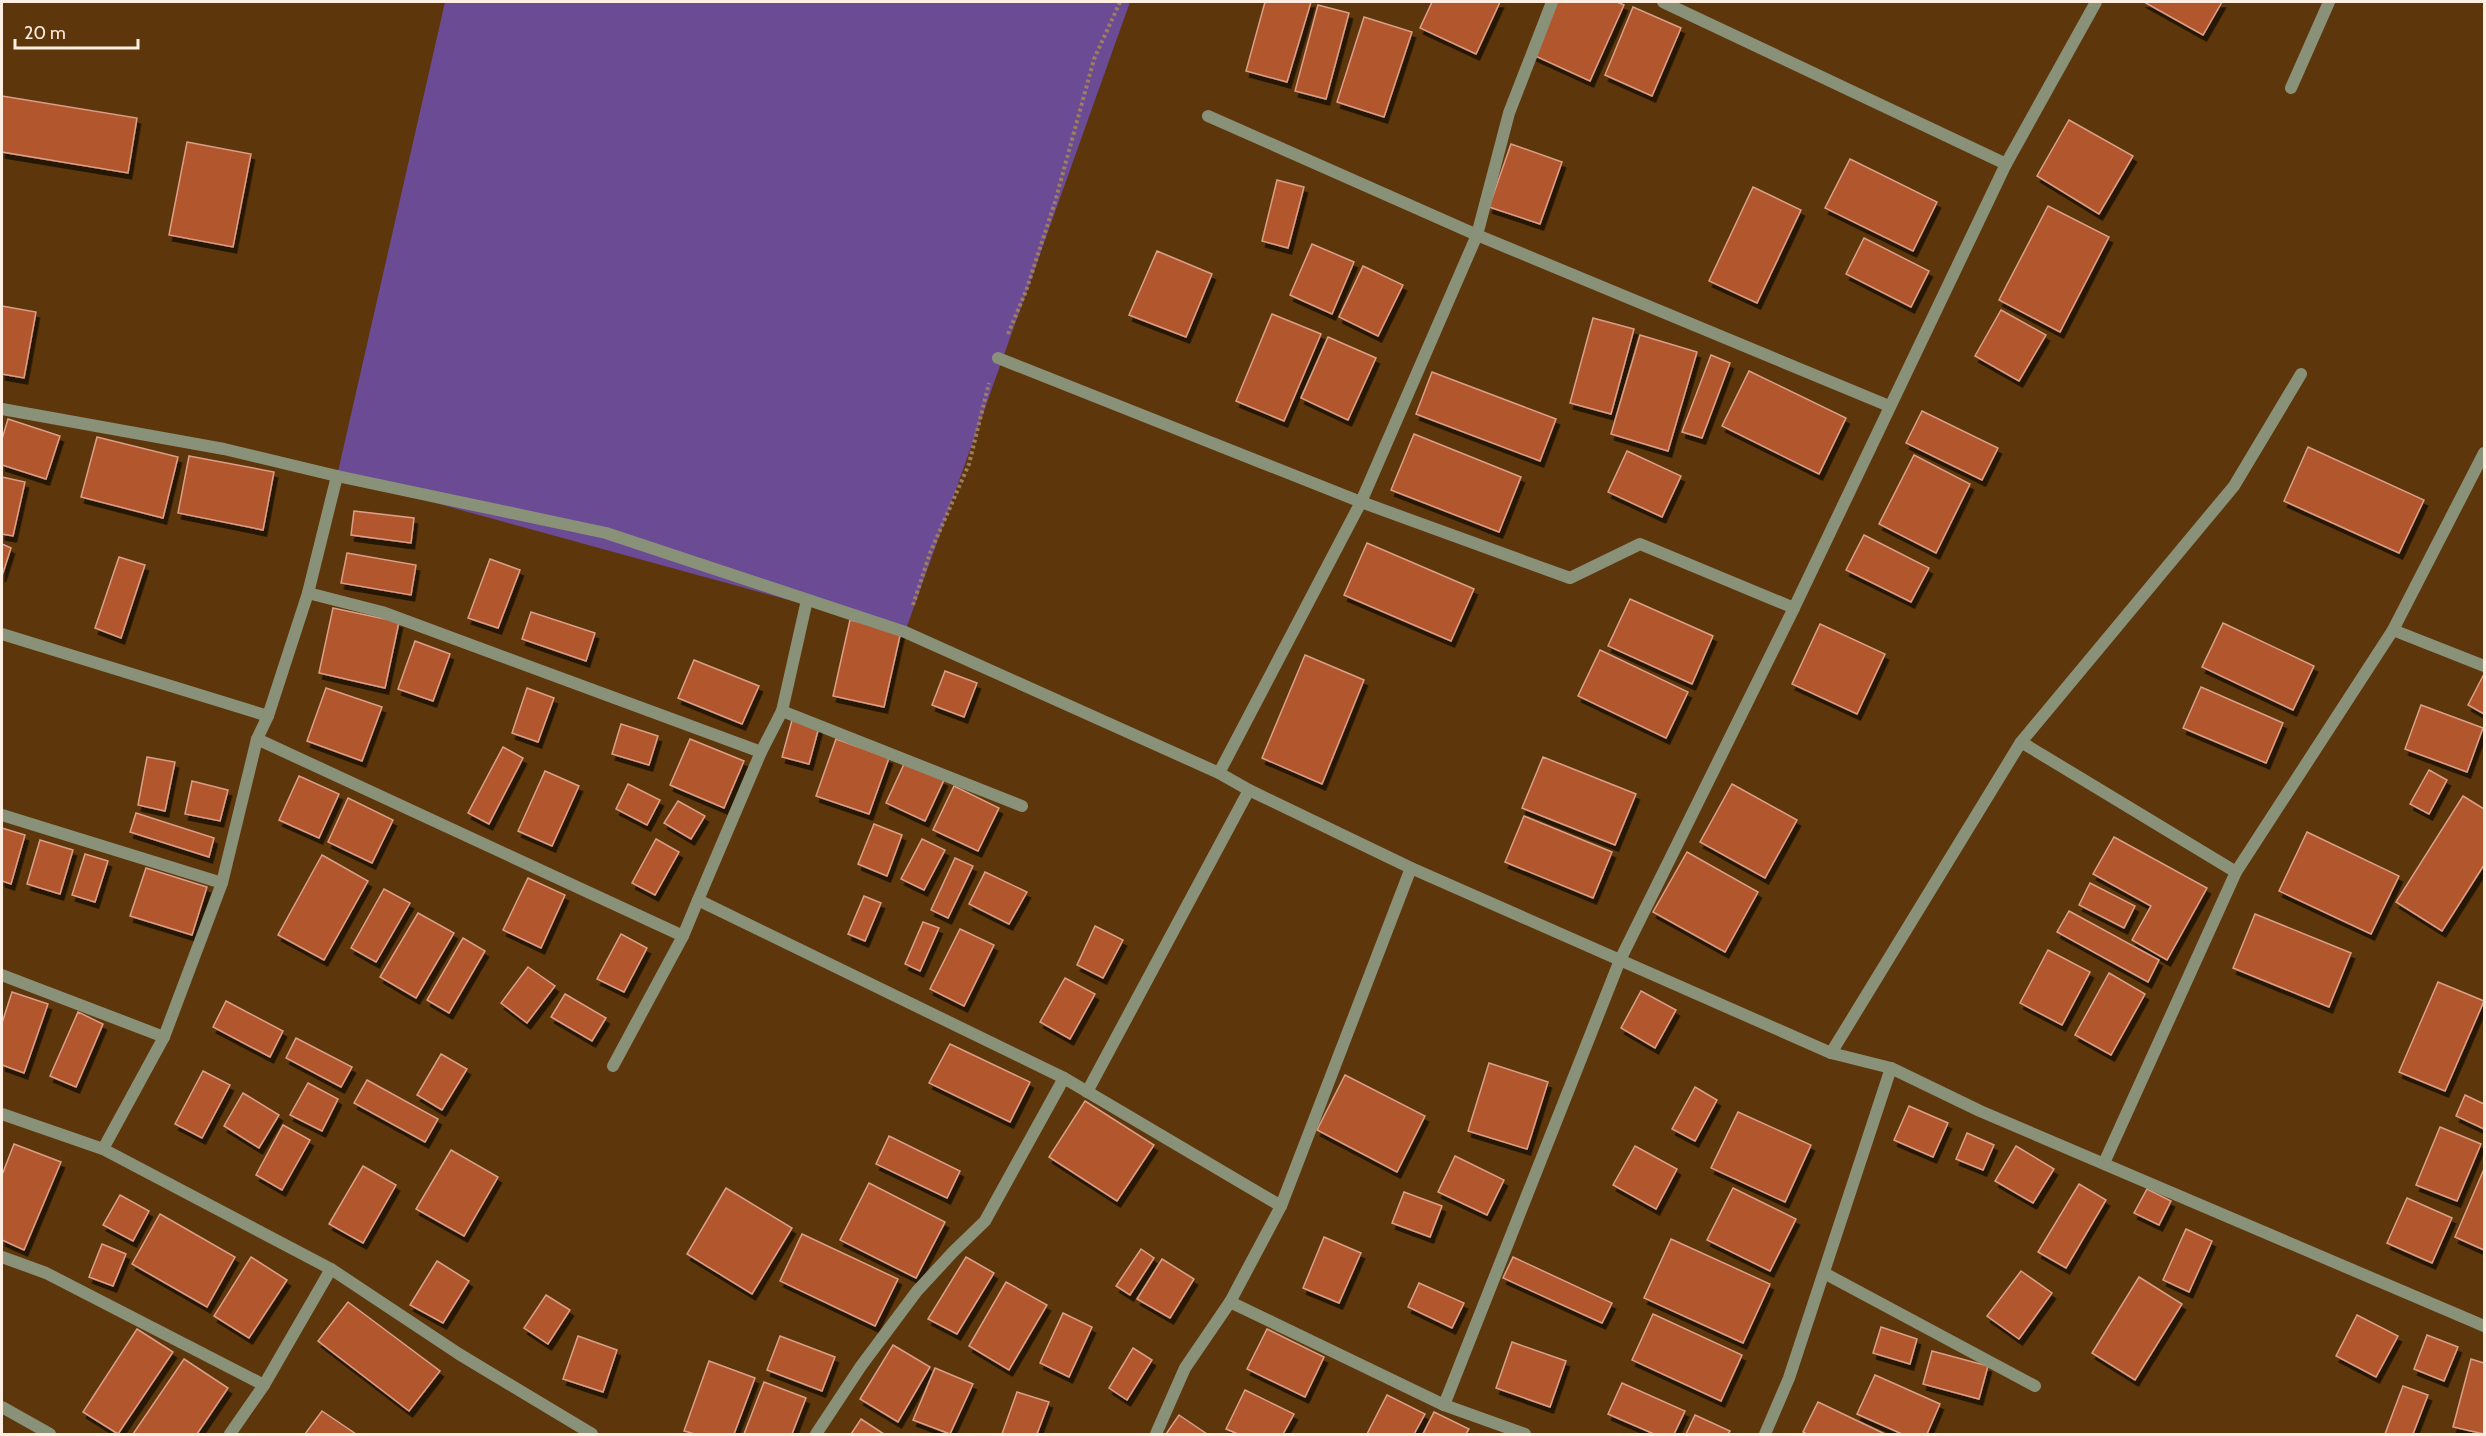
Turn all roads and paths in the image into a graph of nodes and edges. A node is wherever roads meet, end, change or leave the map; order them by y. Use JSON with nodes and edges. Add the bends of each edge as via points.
{"nodes":[{"id":1,"x":1120,"y":2,"type":"edge"},
{"id":2,"x":1552,"y":2,"type":"edge"},
{"id":3,"x":1663,"y":2,"type":"edge"},
{"id":4,"x":2096,"y":2,"type":"edge"},
{"id":5,"x":2329,"y":2,"type":"edge"},
{"id":6,"x":2291,"y":88,"type":"dead end"},
{"id":7,"x":1208,"y":116,"type":"dead end"},
{"id":8,"x":2006,"y":164,"type":"junction"},
{"id":9,"x":1478,"y":235,"type":"junction"},
{"id":10,"x":998,"y":358,"type":"junction"},
{"id":11,"x":2301,"y":374,"type":"dead end"},
{"id":12,"x":1889,"y":406,"type":"junction"},
{"id":13,"x":2,"y":409,"type":"edge"},
{"id":14,"x":2484,"y":453,"type":"edge"},
{"id":15,"x":337,"y":476,"type":"junction"},
{"id":16,"x":1361,"y":502,"type":"junction"},
{"id":17,"x":308,"y":593,"type":"junction"},
{"id":18,"x":807,"y":600,"type":"junction"},
{"id":19,"x":1794,"y":608,"type":"junction"},
{"id":20,"x":2393,"y":630,"type":"junction"},
{"id":21,"x":905,"y":632,"type":"junction"},
{"id":22,"x":2,"y":634,"type":"edge"},
{"id":23,"x":2484,"y":666,"type":"edge"},
{"id":24,"x":782,"y":711,"type":"junction"},
{"id":25,"x":268,"y":716,"type":"junction"},
{"id":26,"x":257,"y":739,"type":"junction"},
{"id":27,"x":2021,"y":742,"type":"junction"},
{"id":28,"x":761,"y":752,"type":"junction"},
{"id":29,"x":1219,"y":773,"type":"junction"},
{"id":30,"x":1249,"y":790,"type":"junction"},
{"id":31,"x":1022,"y":806,"type":"dead end"},
{"id":32,"x":2,"y":815,"type":"edge"},
{"id":33,"x":1411,"y":868,"type":"junction"},
{"id":34,"x":2236,"y":872,"type":"junction"},
{"id":35,"x":222,"y":883,"type":"junction"},
{"id":36,"x":698,"y":900,"type":"junction"},
{"id":37,"x":683,"y":936,"type":"junction"},
{"id":38,"x":1620,"y":960,"type":"junction"},
{"id":39,"x":2,"y":975,"type":"edge"},
{"id":40,"x":164,"y":1037,"type":"junction"},
{"id":41,"x":1831,"y":1053,"type":"junction"},
{"id":42,"x":613,"y":1066,"type":"dead end"},
{"id":43,"x":1891,"y":1068,"type":"junction"},
{"id":44,"x":1064,"y":1078,"type":"junction"},
{"id":45,"x":1087,"y":1092,"type":"junction"},
{"id":46,"x":2,"y":1114,"type":"edge"},
{"id":47,"x":103,"y":1149,"type":"junction"},
{"id":48,"x":2104,"y":1163,"type":"junction"},
{"id":49,"x":1281,"y":1206,"type":"junction"},
{"id":50,"x":2,"y":1257,"type":"edge"},
{"id":51,"x":331,"y":1269,"type":"junction"},
{"id":52,"x":1824,"y":1273,"type":"junction"},
{"id":53,"x":1230,"y":1302,"type":"junction"},
{"id":54,"x":2484,"y":1326,"type":"edge"},
{"id":55,"x":264,"y":1385,"type":"junction"},
{"id":56,"x":2036,"y":1386,"type":"dead end"},
{"id":57,"x":1444,"y":1405,"type":"junction"},
{"id":58,"x":2,"y":1407,"type":"edge"},
{"id":59,"x":50,"y":1434,"type":"edge"},
{"id":60,"x":230,"y":1434,"type":"edge"},
{"id":61,"x":592,"y":1434,"type":"edge"},
{"id":62,"x":816,"y":1434,"type":"edge"},
{"id":63,"x":1156,"y":1434,"type":"edge"},
{"id":64,"x":1525,"y":1434,"type":"edge"},
{"id":65,"x":1765,"y":1434,"type":"edge"}],
"edges":[{"from":1,"to":10,"type":"path","via":[[1094,59],[1044,236]]},
{"from":2,"to":9,"type":"street","via":[[1509,113]]},
{"from":3,"to":8,"type":"street"},
{"from":4,"to":8,"type":"street"},
{"from":5,"to":6,"type":"street"},
{"from":7,"to":9,"type":"street"},
{"from":8,"to":12,"type":"street"},
{"from":9,"to":12,"type":"street"},
{"from":9,"to":16,"type":"street"},
{"from":10,"to":16,"type":"street"},
{"from":10,"to":21,"type":"path","via":[[969,464],[930,553]]},
{"from":11,"to":27,"type":"street","via":[[2234,486]]},
{"from":12,"to":19,"type":"street"},
{"from":13,"to":15,"type":"street","via":[[224,449]]},
{"from":14,"to":20,"type":"street"},
{"from":15,"to":17,"type":"street"},
{"from":15,"to":18,"type":"street","via":[[606,533]]},
{"from":16,"to":19,"type":"street","via":[[1570,578],[1640,544]]},
{"from":16,"to":29,"type":"street"},
{"from":17,"to":25,"type":"street"},
{"from":17,"to":28,"type":"street","via":[[382,612]]},
{"from":18,"to":21,"type":"street"},
{"from":18,"to":24,"type":"street"},
{"from":19,"to":38,"type":"street"},
{"from":20,"to":23,"type":"street"},
{"from":20,"to":34,"type":"street"},
{"from":21,"to":29,"type":"street"},
{"from":22,"to":25,"type":"street"},
{"from":24,"to":28,"type":"street"},
{"from":24,"to":31,"type":"street"},
{"from":25,"to":26,"type":"street"},
{"from":26,"to":35,"type":"street"},
{"from":26,"to":37,"type":"street"},
{"from":27,"to":34,"type":"street"},
{"from":27,"to":41,"type":"street"},
{"from":28,"to":36,"type":"street"},
{"from":29,"to":30,"type":"street"},
{"from":30,"to":33,"type":"street"},
{"from":30,"to":45,"type":"street"},
{"from":32,"to":35,"type":"street"},
{"from":33,"to":38,"type":"street"},
{"from":33,"to":49,"type":"street"},
{"from":34,"to":48,"type":"street"},
{"from":35,"to":40,"type":"street"},
{"from":36,"to":37,"type":"street"},
{"from":36,"to":44,"type":"street"},
{"from":37,"to":42,"type":"street"},
{"from":38,"to":41,"type":"street"},
{"from":38,"to":57,"type":"street"},
{"from":39,"to":40,"type":"street"},
{"from":40,"to":47,"type":"street"},
{"from":41,"to":43,"type":"street"},
{"from":43,"to":48,"type":"street","via":[[1980,1111]]},
{"from":43,"to":52,"type":"street"},
{"from":44,"to":45,"type":"street"},
{"from":44,"to":62,"type":"street","via":[[985,1221],[917,1291]]},
{"from":45,"to":49,"type":"street"},
{"from":46,"to":47,"type":"street"},
{"from":47,"to":51,"type":"street"},
{"from":48,"to":54,"type":"street"},
{"from":49,"to":53,"type":"street"},
{"from":50,"to":55,"type":"street","via":[[46,1273]]},
{"from":51,"to":55,"type":"street"},
{"from":51,"to":61,"type":"street"},
{"from":52,"to":56,"type":"street"},
{"from":52,"to":65,"type":"street","via":[[1789,1378]]},
{"from":53,"to":57,"type":"street"},
{"from":53,"to":63,"type":"street","via":[[1185,1368]]},
{"from":55,"to":60,"type":"street"},
{"from":57,"to":64,"type":"street"},
{"from":58,"to":59,"type":"street"}]}
